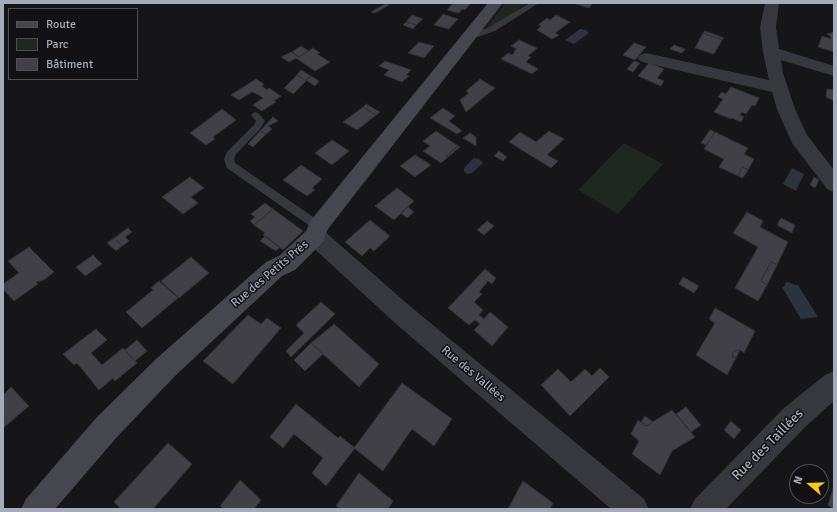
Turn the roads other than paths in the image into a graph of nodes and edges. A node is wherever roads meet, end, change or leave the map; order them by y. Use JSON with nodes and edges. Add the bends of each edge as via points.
{"nodes":[{"id":1,"x":496,"y":3,"type":"edge"},
{"id":2,"x":535,"y":3,"type":"edge"},
{"id":3,"x":772,"y":3,"type":"edge"},
{"id":4,"x":468,"y":38,"type":"junction"},
{"id":5,"x":771,"y":52,"type":"junction"},
{"id":6,"x":646,"y":58,"type":"dead end"},
{"id":7,"x":834,"y":71,"type":"edge"},
{"id":8,"x":780,"y":88,"type":"junction"},
{"id":9,"x":255,"y":115,"type":"dead end"},
{"id":10,"x":834,"y":184,"type":"edge"},
{"id":11,"x":316,"y":231,"type":"junction"},
{"id":12,"x":834,"y":384,"type":"edge"},
{"id":13,"x":36,"y":509,"type":"edge"},
{"id":14,"x":634,"y":509,"type":"edge"},
{"id":15,"x":705,"y":509,"type":"edge"}],
"edges":[{"from":1,"to":4,"type":"street","name":"Rue des Petits Prés"},
{"from":2,"to":4,"type":"lane","via":[[492,29]]},
{"from":3,"to":5,"type":"street","via":[[768,27]]},
{"from":4,"to":11,"type":"street","name":"Rue des Petits Prés"},
{"from":5,"to":7,"type":"street"},
{"from":5,"to":8,"type":"street","via":[[774,73]]},
{"from":6,"to":8,"type":"street"},
{"from":8,"to":10,"type":"street","via":[[799,138]]},
{"from":9,"to":11,"type":"lane","via":[[261,122],[232,152],[230,165]]},
{"from":11,"to":13,"type":"street","name":"Rue des Petits Prés","via":[[287,263],[274,268],[166,367],[107,427]]},
{"from":11,"to":14,"type":"street","name":"Rue des Vallées","via":[[403,315]]},
{"from":12,"to":15,"type":"street","name":"Rue des Taillées","via":[[794,418]]}]}
